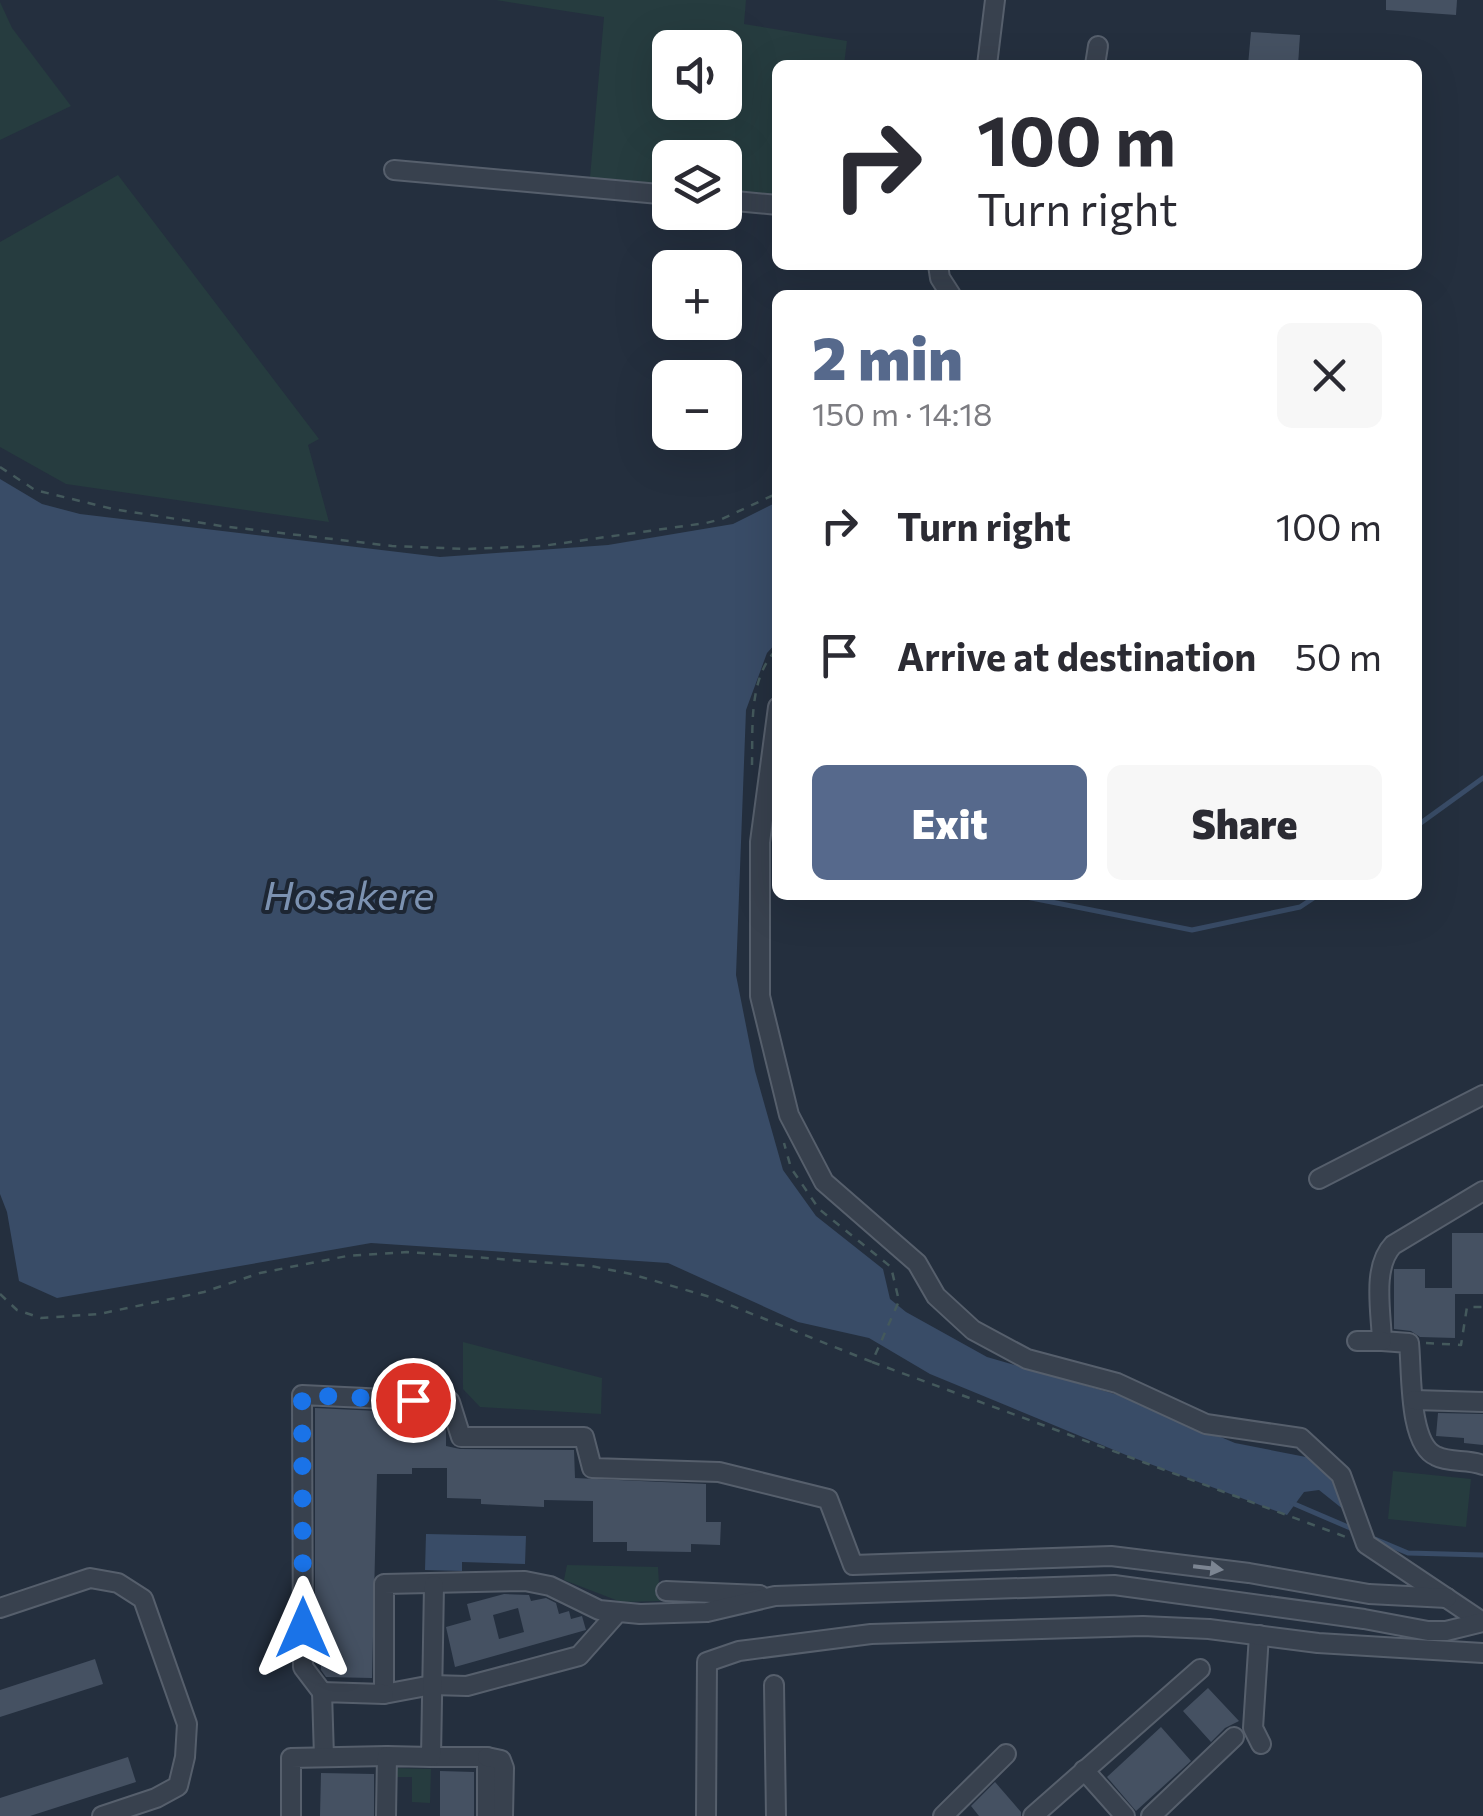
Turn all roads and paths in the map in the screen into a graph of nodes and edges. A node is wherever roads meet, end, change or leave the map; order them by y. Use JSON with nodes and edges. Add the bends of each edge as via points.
{"nodes":[{"id":1,"x":996,"y":0,"type":"edge"},
{"id":2,"x":988,"y":60,"type":"edge"},
{"id":3,"x":394,"y":170,"type":"dead end"},
{"id":4,"x":652,"y":193,"type":"edge"},
{"id":5,"x":742,"y":202,"type":"edge"},
{"id":6,"x":772,"y":204,"type":"edge"},
{"id":7,"x":0,"y":467,"type":"edge"},
{"id":8,"x":772,"y":496,"type":"edge"},
{"id":9,"x":772,"y":654,"type":"edge"},
{"id":10,"x":772,"y":752,"type":"edge"},
{"id":11,"x":752,"y":768,"type":"dead end"},
{"id":12,"x":1483,"y":1095,"type":"edge"},
{"id":13,"x":782,"y":1135,"type":"dead end"},
{"id":14,"x":1320,"y":1179,"type":"dead end"},
{"id":15,"x":1483,"y":1190,"type":"edge"},
{"id":16,"x":0,"y":1294,"type":"edge"},
{"id":17,"x":1483,"y":1307,"type":"edge"},
{"id":18,"x":1382,"y":1340,"type":"junction"},
{"id":19,"x":1357,"y":1341,"type":"dead end"},
{"id":20,"x":1409,"y":1343,"type":"junction"},
{"id":21,"x":872,"y":1362,"type":"junction"},
{"id":22,"x":1414,"y":1400,"type":"junction"},
{"id":23,"x":1483,"y":1402,"type":"edge"},
{"id":24,"x":1483,"y":1464,"type":"edge"},
{"id":25,"x":1366,"y":1544,"type":"junction"},
{"id":26,"x":1111,"y":1556,"type":"junction"},
{"id":27,"x":1249,"y":1573,"type":"junction"},
{"id":28,"x":434,"y":1585,"type":"junction"},
{"id":29,"x":1114,"y":1585,"type":"junction"},
{"id":30,"x":666,"y":1591,"type":"dead end"},
{"id":31,"x":1369,"y":1594,"type":"junction"},
{"id":32,"x":775,"y":1596,"type":"junction"},
{"id":33,"x":1447,"y":1598,"type":"junction"},
{"id":34,"x":1244,"y":1602,"type":"junction"},
{"id":35,"x":0,"y":1608,"type":"edge"},
{"id":36,"x":618,"y":1612,"type":"junction"},
{"id":37,"x":1364,"y":1619,"type":"junction"},
{"id":38,"x":1482,"y":1621,"type":"edge"},
{"id":39,"x":1446,"y":1632,"type":"junction"},
{"id":40,"x":1259,"y":1635,"type":"junction"},
{"id":41,"x":1483,"y":1653,"type":"edge"},
{"id":42,"x":1200,"y":1669,"type":"dead end"},
{"id":43,"x":432,"y":1685,"type":"junction"},
{"id":44,"x":774,"y":1685,"type":"dead end"},
{"id":45,"x":322,"y":1692,"type":"junction"},
{"id":46,"x":384,"y":1694,"type":"junction"},
{"id":47,"x":1234,"y":1737,"type":"dead end"},
{"id":48,"x":1261,"y":1744,"type":"dead end"},
{"id":49,"x":1006,"y":1754,"type":"dead end"},
{"id":50,"x":387,"y":1756,"type":"junction"},
{"id":51,"x":324,"y":1757,"type":"junction"},
{"id":52,"x":431,"y":1757,"type":"junction"},
{"id":53,"x":487,"y":1758,"type":"junction"},
{"id":54,"x":1084,"y":1770,"type":"junction"},
{"id":55,"x":959,"y":1802,"type":"junction"},
{"id":56,"x":102,"y":1816,"type":"edge"},
{"id":57,"x":291,"y":1816,"type":"edge"},
{"id":58,"x":386,"y":1816,"type":"edge"},
{"id":59,"x":487,"y":1816,"type":"edge"},
{"id":60,"x":504,"y":1816,"type":"edge"},
{"id":61,"x":706,"y":1816,"type":"edge"},
{"id":62,"x":776,"y":1816,"type":"edge"},
{"id":63,"x":943,"y":1816,"type":"edge"},
{"id":64,"x":973,"y":1816,"type":"edge"},
{"id":65,"x":1033,"y":1816,"type":"edge"},
{"id":66,"x":1125,"y":1816,"type":"edge"},
{"id":67,"x":1151,"y":1816,"type":"edge"}],
"edges":[{"from":1,"to":2,"type":"street"},
{"from":3,"to":4,"type":"street"},
{"from":5,"to":6,"type":"street"},
{"from":7,"to":8,"type":"path","via":[[35,490],[113,509],[373,544],[466,549],[542,546],[706,523]]},
{"from":9,"to":11,"type":"path","via":[[754,697]]},
{"from":10,"to":25,"type":"street","via":[[760,842],[760,996],[789,1115],[824,1182],[917,1262],[936,1296],[972,1330],[1027,1358],[1117,1383],[1206,1424],[1301,1438],[1341,1474]]},
{"from":12,"to":14,"type":"street"},
{"from":13,"to":21,"type":"path","via":[[790,1168],[819,1209],[892,1267],[898,1301]]},
{"from":15,"to":18,"type":"street","via":[[1383,1256]]},
{"from":16,"to":21,"type":"path","via":[[16,1310],[41,1318],[99,1314],[347,1256],[408,1252],[554,1263],[672,1284]]},
{"from":17,"to":20,"type":"path","via":[[1468,1308],[1461,1344]]},
{"from":18,"to":19,"type":"street"},
{"from":18,"to":20,"type":"street"},
{"from":20,"to":22,"type":"street"},
{"from":21,"to":25,"type":"path"},
{"from":22,"to":23,"type":"street"},
{"from":22,"to":24,"type":"street","via":[[1422,1445],[1436,1457]]},
{"from":25,"to":33,"type":"street"},
{"from":26,"to":27,"type":"street","one_way":true},
{"from":26,"to":29,"type":"street"},
{"from":26,"to":45,"type":"street","via":[[853,1565],[828,1498],[719,1472],[592,1468],[584,1437],[461,1437],[450,1402],[302,1395],[303,1667]]},
{"from":27,"to":31,"type":"street"},
{"from":27,"to":34,"type":"street"},
{"from":28,"to":36,"type":"street","via":[[525,1581]]},
{"from":28,"to":43,"type":"street"},
{"from":28,"to":46,"type":"street","via":[[384,1584]]},
{"from":29,"to":32,"type":"street"},
{"from":29,"to":34,"type":"street"},
{"from":30,"to":32,"type":"street"},
{"from":31,"to":33,"type":"street"},
{"from":31,"to":37,"type":"street"},
{"from":32,"to":36,"type":"street","via":[[707,1612]]},
{"from":33,"to":38,"type":"street"},
{"from":33,"to":39,"type":"street"},
{"from":34,"to":37,"type":"street"},
{"from":35,"to":56,"type":"street","via":[[90,1578],[118,1583],[143,1599],[187,1724],[186,1757],[178,1786]]},
{"from":36,"to":43,"type":"street","via":[[579,1656],[467,1686]]},
{"from":37,"to":39,"type":"street"},
{"from":38,"to":39,"type":"street"},
{"from":40,"to":41,"type":"street"},
{"from":40,"to":48,"type":"street","via":[[1254,1728]]},
{"from":40,"to":61,"type":"street","via":[[1142,1626],[871,1634],[739,1651],[708,1662]]},
{"from":42,"to":54,"type":"street"},
{"from":43,"to":46,"type":"street"},
{"from":43,"to":52,"type":"street"},
{"from":44,"to":62,"type":"street"},
{"from":45,"to":46,"type":"street"},
{"from":45,"to":51,"type":"street"},
{"from":47,"to":67,"type":"street"},
{"from":49,"to":55,"type":"street"},
{"from":50,"to":51,"type":"street"},
{"from":50,"to":52,"type":"street"},
{"from":50,"to":58,"type":"street"},
{"from":51,"to":57,"type":"street","via":[[291,1758]]},
{"from":52,"to":53,"type":"street"},
{"from":53,"to":59,"type":"street"},
{"from":53,"to":60,"type":"street","via":[[504,1768]]},
{"from":54,"to":65,"type":"street"},
{"from":54,"to":66,"type":"street"},
{"from":55,"to":63,"type":"street"},
{"from":55,"to":64,"type":"street"}]}
